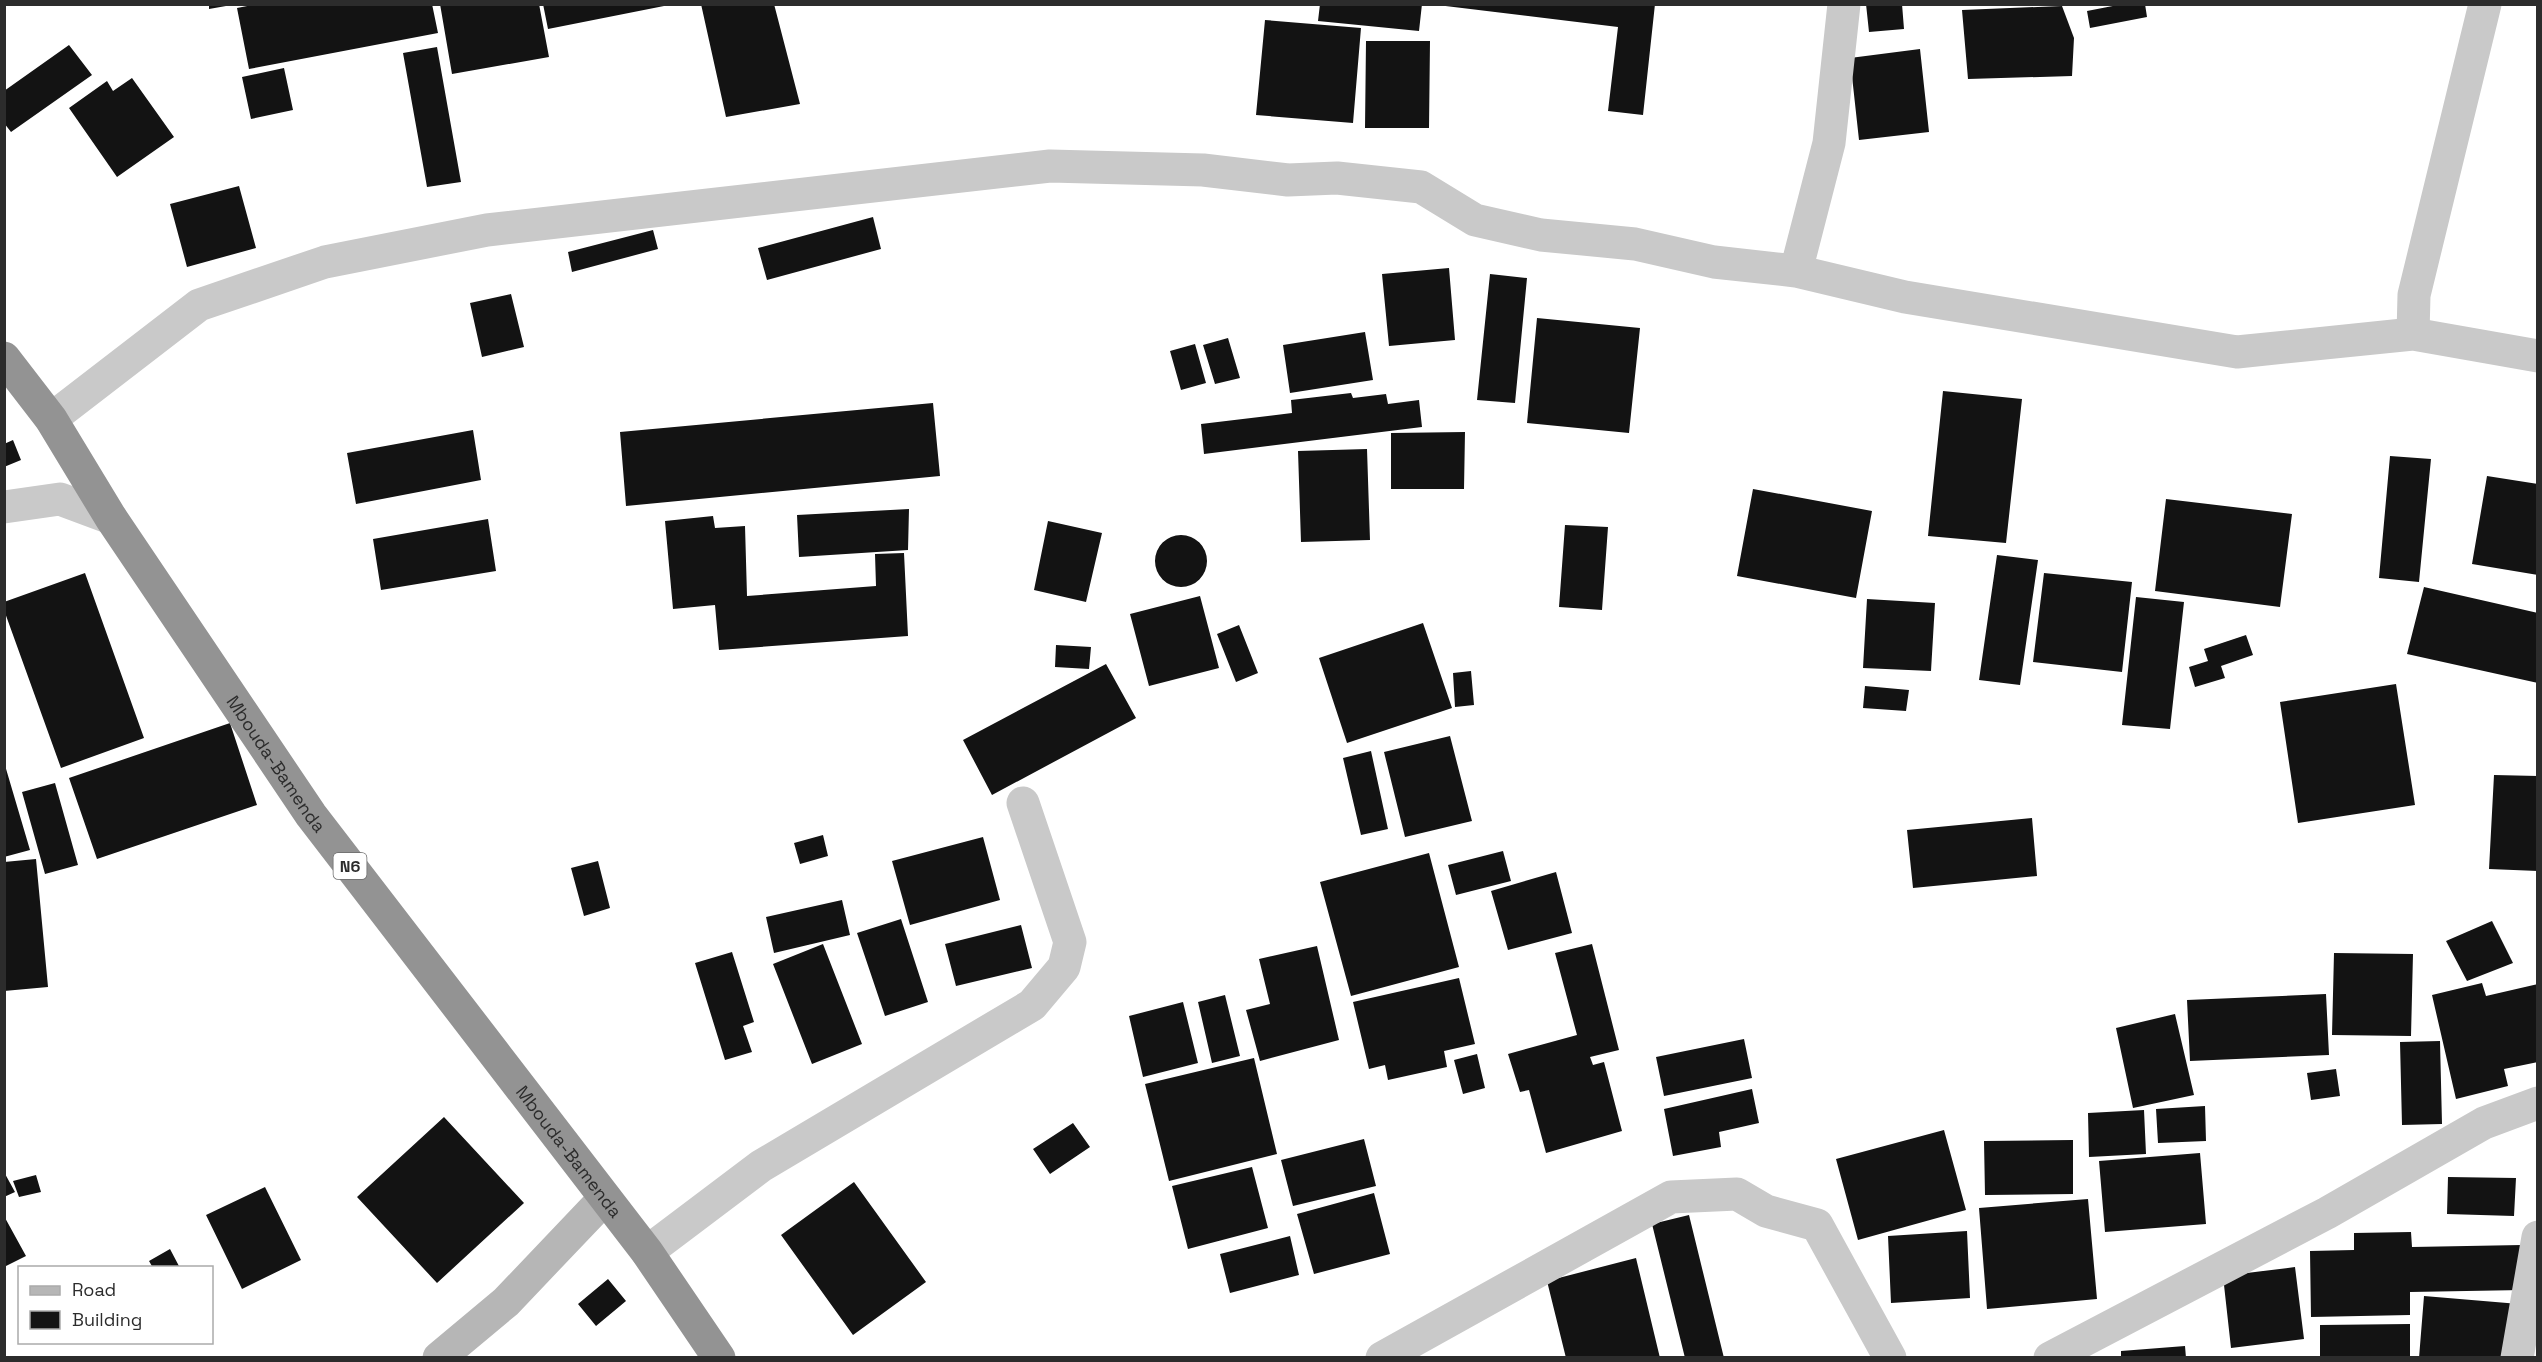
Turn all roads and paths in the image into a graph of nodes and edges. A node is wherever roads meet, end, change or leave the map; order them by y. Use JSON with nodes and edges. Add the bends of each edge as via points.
{"nodes":[{"id":1,"x":1844,"y":4,"type":"edge"},
{"id":2,"x":2485,"y":4,"type":"edge"},
{"id":3,"x":1796,"y":271,"type":"junction"},
{"id":4,"x":2413,"y":334,"type":"junction"},
{"id":5,"x":2538,"y":356,"type":"edge"},
{"id":6,"x":4,"y":358,"type":"edge"},
{"id":7,"x":51,"y":419,"type":"junction"},
{"id":8,"x":4,"y":507,"type":"edge"},
{"id":9,"x":111,"y":518,"type":"junction"},
{"id":10,"x":1023,"y":803,"type":"dead end"},
{"id":11,"x":2538,"y":1103,"type":"edge"},
{"id":12,"x":605,"y":1198,"type":"junction"},
{"id":13,"x":2538,"y":1237,"type":"edge"},
{"id":14,"x":647,"y":1252,"type":"junction"},
{"id":15,"x":439,"y":1358,"type":"edge"},
{"id":16,"x":719,"y":1358,"type":"edge"},
{"id":17,"x":1382,"y":1358,"type":"edge"},
{"id":18,"x":1890,"y":1358,"type":"edge"},
{"id":19,"x":2050,"y":1358,"type":"edge"},
{"id":20,"x":2517,"y":1358,"type":"edge"}],
"edges":[{"from":1,"to":3,"type":"street","via":[[1829,143]]},
{"from":2,"to":4,"type":"street","via":[[2414,295]]},
{"from":3,"to":4,"type":"street","via":[[1905,297],[2237,352]]},
{"from":3,"to":7,"type":"street","via":[[1714,262],[1635,244],[1540,235],[1474,220],[1421,187],[1337,178],[1288,180],[1203,170],[1050,166],[487,230],[325,262],[199,305]]},
{"from":4,"to":5,"type":"street"},
{"from":6,"to":7,"type":"highway","name":"Mbouda-Bamenda","number":"N6"},
{"from":7,"to":9,"type":"highway","name":"Mbouda-Bamenda","number":"N6"},
{"from":8,"to":9,"type":"street","via":[[60,499]]},
{"from":9,"to":12,"type":"highway","name":"Mbouda-Bamenda","number":"N6","via":[[311,815]]},
{"from":10,"to":14,"type":"street","via":[[1070,942],[1058,975],[1032,1005],[761,1166]]},
{"from":11,"to":19,"type":"street","via":[[2484,1123],[2327,1213]]},
{"from":12,"to":14,"type":"highway","name":"Mbouda-Bamenda","number":"N6"},
{"from":12,"to":15,"type":"street","via":[[506,1302]]},
{"from":13,"to":20,"type":"street"},
{"from":14,"to":16,"type":"highway","name":"Mbouda-Bamenda","number":"N6"},
{"from":17,"to":18,"type":"street","via":[[1671,1197],[1737,1194],[1766,1211],[1817,1225]]}]}
